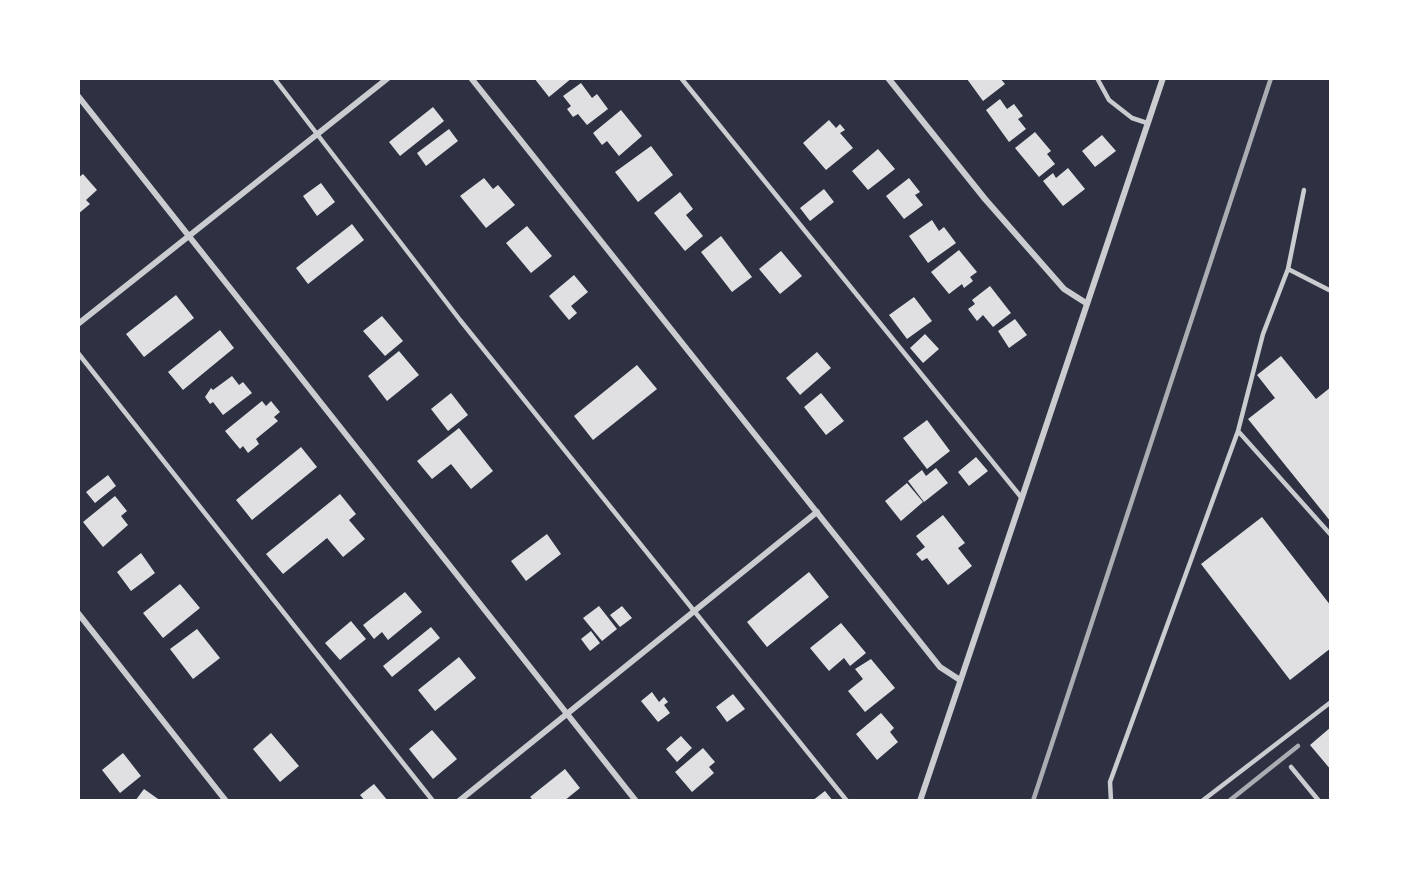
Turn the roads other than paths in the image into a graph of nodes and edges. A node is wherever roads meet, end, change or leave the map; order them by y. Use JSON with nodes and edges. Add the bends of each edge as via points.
{"nodes":[{"id":1,"x":274,"y":78,"type":"edge"},
{"id":2,"x":388,"y":78,"type":"edge"},
{"id":3,"x":471,"y":78,"type":"edge"},
{"id":4,"x":681,"y":78,"type":"edge"},
{"id":5,"x":888,"y":78,"type":"edge"},
{"id":6,"x":1097,"y":78,"type":"edge"},
{"id":7,"x":1163,"y":78,"type":"edge"},
{"id":8,"x":78,"y":96,"type":"edge"},
{"id":9,"x":1147,"y":123,"type":"junction"},
{"id":10,"x":318,"y":134,"type":"junction"},
{"id":11,"x":1304,"y":190,"type":"dead end"},
{"id":12,"x":188,"y":236,"type":"junction"},
{"id":13,"x":1288,"y":269,"type":"junction"},
{"id":14,"x":1331,"y":291,"type":"edge"},
{"id":15,"x":1086,"y":303,"type":"junction"},
{"id":16,"x":78,"y":324,"type":"edge"},
{"id":17,"x":78,"y":353,"type":"edge"},
{"id":18,"x":1238,"y":431,"type":"junction"},
{"id":19,"x":1021,"y":497,"type":"junction"},
{"id":20,"x":817,"y":512,"type":"junction"},
{"id":21,"x":1331,"y":535,"type":"edge"},
{"id":22,"x":694,"y":611,"type":"junction"},
{"id":23,"x":78,"y":613,"type":"edge"},
{"id":24,"x":960,"y":680,"type":"junction"},
{"id":25,"x":1331,"y":702,"type":"edge"},
{"id":26,"x":567,"y":714,"type":"junction"},
{"id":27,"x":1291,"y":767,"type":"dead end"},
{"id":28,"x":226,"y":801,"type":"edge"},
{"id":29,"x":433,"y":801,"type":"edge"},
{"id":30,"x":459,"y":801,"type":"edge"},
{"id":31,"x":636,"y":801,"type":"edge"},
{"id":32,"x":847,"y":801,"type":"edge"},
{"id":33,"x":920,"y":801,"type":"edge"},
{"id":34,"x":1111,"y":801,"type":"edge"},
{"id":35,"x":1202,"y":801,"type":"edge"},
{"id":36,"x":1319,"y":801,"type":"edge"}],
"edges":[{"from":1,"to":10,"type":"lane"},
{"from":2,"to":10,"type":"street"},
{"from":3,"to":20,"type":"street"},
{"from":4,"to":19,"type":"lane"},
{"from":5,"to":15,"type":"street","via":[[1056,280]]},
{"from":6,"to":9,"type":"lane","via":[[1110,100],[1132,118]]},
{"from":7,"to":9,"type":"street"},
{"from":8,"to":12,"type":"street"},
{"from":9,"to":15,"type":"street"},
{"from":10,"to":12,"type":"street"},
{"from":10,"to":22,"type":"lane","via":[[460,320]]},
{"from":11,"to":13,"type":"lane"},
{"from":12,"to":16,"type":"street"},
{"from":12,"to":26,"type":"street"},
{"from":13,"to":14,"type":"lane"},
{"from":13,"to":18,"type":"lane","via":[[1263,334]]},
{"from":15,"to":19,"type":"street"},
{"from":17,"to":29,"type":"lane"},
{"from":18,"to":21,"type":"lane"},
{"from":18,"to":34,"type":"lane","via":[[1110,782]]},
{"from":19,"to":24,"type":"street"},
{"from":20,"to":22,"type":"street"},
{"from":20,"to":24,"type":"street","via":[[940,667]]},
{"from":22,"to":26,"type":"street"},
{"from":22,"to":32,"type":"lane"},
{"from":23,"to":28,"type":"street"},
{"from":24,"to":33,"type":"street"},
{"from":25,"to":35,"type":"lane"},
{"from":26,"to":30,"type":"street"},
{"from":26,"to":31,"type":"street"},
{"from":27,"to":36,"type":"lane"}]}
